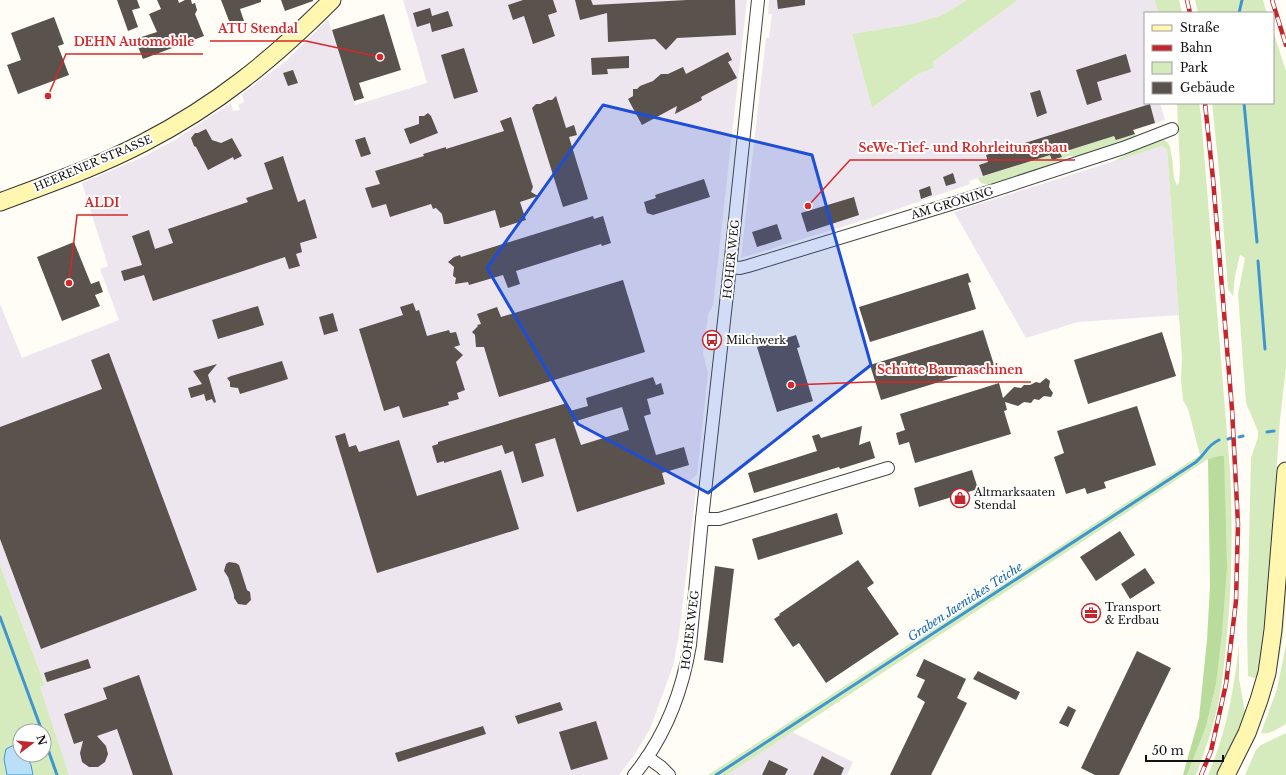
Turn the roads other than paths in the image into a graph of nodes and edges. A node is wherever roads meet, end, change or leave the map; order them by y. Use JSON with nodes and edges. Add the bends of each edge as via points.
{"nodes":[{"id":1,"x":332,"y":0,"type":"edge"},
{"id":2,"x":758,"y":0,"type":"edge"},
{"id":3,"x":1172,"y":129,"type":"dead end"},
{"id":4,"x":0,"y":202,"type":"edge"},
{"id":5,"x":730,"y":267,"type":"junction"},
{"id":6,"x":888,"y":468,"type":"dead end"},
{"id":7,"x":1286,"y":471,"type":"edge"},
{"id":8,"x":702,"y":519,"type":"junction"},
{"id":9,"x":647,"y":757,"type":"junction"},
{"id":10,"x":634,"y":775,"type":"edge"},
{"id":11,"x":669,"y":775,"type":"edge"},
{"id":12,"x":1226,"y":775,"type":"edge"}],
"edges":[{"from":1,"to":4,"type":"main road","name":"HEERENER STRASSE","via":[[268,61],[188,118],[122,153]]},
{"from":2,"to":5,"type":"street","name":"HOHER WEG"},
{"from":3,"to":5,"type":"street","name":"AM GRÖNING","via":[[1123,148],[967,199],[748,266]]},
{"from":5,"to":8,"type":"street","name":"HOHER WEG"},
{"from":6,"to":8,"type":"street","via":[[720,520]]},
{"from":7,"to":12,"type":"main road","via":[[1267,673],[1247,733]]},
{"from":8,"to":9,"type":"street","name":"HOHER WEG","via":[[690,644],[682,683],[662,733]]},
{"from":9,"to":10,"type":"street","name":"HOHER WEG"},
{"from":9,"to":11,"type":"street"}]}
